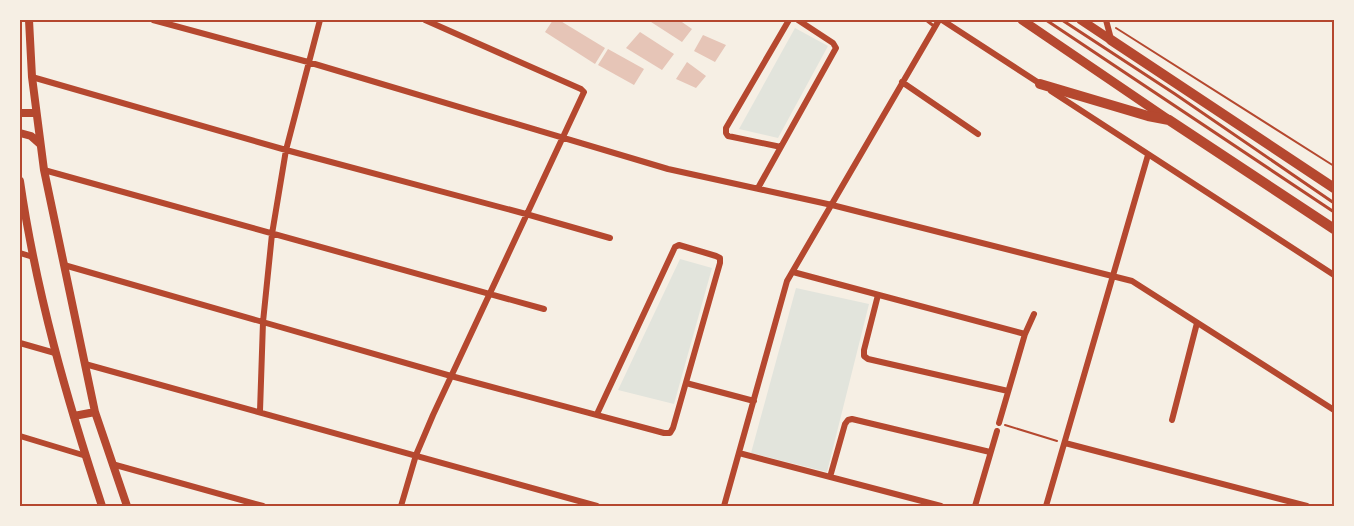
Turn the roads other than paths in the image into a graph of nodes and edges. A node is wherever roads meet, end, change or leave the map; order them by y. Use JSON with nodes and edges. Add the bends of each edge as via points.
{"nodes":[{"id":1,"x":29,"y":20,"type":"edge"},
{"id":2,"x":153,"y":20,"type":"edge"},
{"id":3,"x":320,"y":20,"type":"edge"},
{"id":4,"x":425,"y":20,"type":"edge"},
{"id":5,"x":789,"y":20,"type":"edge"},
{"id":6,"x":798,"y":20,"type":"edge"},
{"id":7,"x":926,"y":20,"type":"edge"},
{"id":8,"x":940,"y":20,"type":"edge"},
{"id":9,"x":1022,"y":20,"type":"edge"},
{"id":10,"x":1046,"y":20,"type":"edge"},
{"id":11,"x":1062,"y":20,"type":"edge"},
{"id":12,"x":1081,"y":20,"type":"edge"},
{"id":13,"x":1106,"y":20,"type":"edge"},
{"id":14,"x":935,"y":27,"type":"junction"},
{"id":15,"x":1111,"y":40,"type":"junction"},
{"id":16,"x":308,"y":62,"type":"junction"},
{"id":17,"x":32,"y":77,"type":"junction"},
{"id":18,"x":902,"y":82,"type":"junction"},
{"id":19,"x":1040,"y":84,"type":"junction"},
{"id":20,"x":20,"y":113,"type":"edge"},
{"id":21,"x":36,"y":113,"type":"junction"},
{"id":22,"x":1169,"y":120,"type":"junction"},
{"id":23,"x":20,"y":133,"type":"edge"},
{"id":24,"x":978,"y":134,"type":"dead end"},
{"id":25,"x":561,"y":137,"type":"junction"},
{"id":26,"x":40,"y":144,"type":"junction"},
{"id":27,"x":781,"y":147,"type":"junction"},
{"id":28,"x":286,"y":150,"type":"junction"},
{"id":29,"x":1148,"y":155,"type":"junction"},
{"id":30,"x":44,"y":170,"type":"junction"},
{"id":31,"x":20,"y":181,"type":"edge"},
{"id":32,"x":758,"y":188,"type":"junction"},
{"id":33,"x":1335,"y":188,"type":"edge"},
{"id":34,"x":1335,"y":203,"type":"edge"},
{"id":35,"x":832,"y":205,"type":"junction"},
{"id":36,"x":1335,"y":212,"type":"edge"},
{"id":37,"x":526,"y":214,"type":"junction"},
{"id":38,"x":1335,"y":229,"type":"edge"},
{"id":39,"x":272,"y":234,"type":"junction"},
{"id":40,"x":610,"y":238,"type":"dead end"},
{"id":41,"x":20,"y":253,"type":"edge"},
{"id":42,"x":33,"y":257,"type":"junction"},
{"id":43,"x":64,"y":265,"type":"junction"},
{"id":44,"x":793,"y":272,"type":"junction"},
{"id":45,"x":1335,"y":275,"type":"edge"},
{"id":46,"x":1113,"y":276,"type":"junction"},
{"id":47,"x":489,"y":294,"type":"junction"},
{"id":48,"x":878,"y":295,"type":"junction"},
{"id":49,"x":544,"y":309,"type":"dead end"},
{"id":50,"x":1034,"y":314,"type":"dead end"},
{"id":51,"x":262,"y":322,"type":"junction"},
{"id":52,"x":1197,"y":323,"type":"junction"},
{"id":53,"x":1025,"y":334,"type":"junction"},
{"id":54,"x":20,"y":343,"type":"edge"},
{"id":55,"x":55,"y":353,"type":"junction"},
{"id":56,"x":85,"y":364,"type":"junction"},
{"id":57,"x":451,"y":376,"type":"junction"},
{"id":58,"x":686,"y":383,"type":"junction"},
{"id":59,"x":1008,"y":391,"type":"junction"},
{"id":60,"x":754,"y":401,"type":"junction"},
{"id":61,"x":1335,"y":410,"type":"edge"},
{"id":62,"x":260,"y":411,"type":"junction"},
{"id":63,"x":95,"y":412,"type":"junction"},
{"id":64,"x":597,"y":414,"type":"junction"},
{"id":65,"x":74,"y":416,"type":"junction"},
{"id":66,"x":1172,"y":420,"type":"dead end"},
{"id":67,"x":999,"y":423,"type":"road end"},
{"id":68,"x":996,"y":431,"type":"dead end"},
{"id":69,"x":20,"y":436,"type":"edge"},
{"id":70,"x":1065,"y":443,"type":"junction"},
{"id":71,"x":740,"y":453,"type":"junction"},
{"id":72,"x":990,"y":453,"type":"junction"},
{"id":73,"x":416,"y":455,"type":"junction"},
{"id":74,"x":86,"y":456,"type":"junction"},
{"id":75,"x":112,"y":464,"type":"junction"},
{"id":76,"x":830,"y":477,"type":"junction"},
{"id":77,"x":102,"y":507,"type":"edge"},
{"id":78,"x":127,"y":507,"type":"edge"},
{"id":79,"x":263,"y":507,"type":"edge"},
{"id":80,"x":401,"y":507,"type":"edge"},
{"id":81,"x":597,"y":507,"type":"edge"},
{"id":82,"x":724,"y":507,"type":"edge"},
{"id":83,"x":941,"y":507,"type":"edge"},
{"id":84,"x":975,"y":507,"type":"edge"},
{"id":85,"x":1046,"y":507,"type":"edge"},
{"id":86,"x":1307,"y":507,"type":"edge"}],
"edges":[{"from":1,"to":17,"type":"street"},
{"from":2,"to":16,"type":"street"},
{"from":3,"to":16,"type":"street"},
{"from":4,"to":25,"type":"street","via":[[581,89],[584,92]]},
{"from":5,"to":27,"type":"street","via":[[726,128],[728,136]]},
{"from":6,"to":27,"type":"street","via":[[834,42],[836,48]]},
{"from":7,"to":14,"type":"lane"},
{"from":8,"to":14,"type":"street"},
{"from":8,"to":19,"type":"street"},
{"from":9,"to":22,"type":"highway"},
{"from":10,"to":36,"type":"lane"},
{"from":11,"to":34,"type":"lane"},
{"from":12,"to":15,"type":"highway"},
{"from":13,"to":15,"type":"street"},
{"from":14,"to":18,"type":"street"},
{"from":15,"to":33,"type":"highway"},
{"from":16,"to":25,"type":"street"},
{"from":16,"to":28,"type":"street"},
{"from":17,"to":21,"type":"street"},
{"from":17,"to":28,"type":"street"},
{"from":18,"to":24,"type":"street"},
{"from":18,"to":35,"type":"street"},
{"from":19,"to":22,"type":"highway"},
{"from":19,"to":29,"type":"street"},
{"from":20,"to":21,"type":"street"},
{"from":21,"to":26,"type":"street"},
{"from":22,"to":38,"type":"highway"},
{"from":23,"to":26,"type":"street"},
{"from":25,"to":32,"type":"street","via":[[668,169]]},
{"from":25,"to":37,"type":"street"},
{"from":26,"to":30,"type":"street"},
{"from":27,"to":32,"type":"street"},
{"from":28,"to":37,"type":"street"},
{"from":28,"to":39,"type":"street"},
{"from":29,"to":45,"type":"street"},
{"from":29,"to":46,"type":"street"},
{"from":30,"to":39,"type":"street"},
{"from":30,"to":43,"type":"street"},
{"from":31,"to":42,"type":"street"},
{"from":32,"to":35,"type":"street"},
{"from":35,"to":44,"type":"street"},
{"from":35,"to":46,"type":"street"},
{"from":37,"to":40,"type":"street"},
{"from":37,"to":47,"type":"street"},
{"from":39,"to":47,"type":"street"},
{"from":39,"to":51,"type":"street"},
{"from":41,"to":42,"type":"street"},
{"from":42,"to":55,"type":"street"},
{"from":43,"to":51,"type":"street"},
{"from":43,"to":56,"type":"street"},
{"from":44,"to":48,"type":"street"},
{"from":44,"to":60,"type":"street","via":[[784,291]]},
{"from":46,"to":52,"type":"street","via":[[1132,281]]},
{"from":46,"to":70,"type":"street"},
{"from":47,"to":49,"type":"street"},
{"from":47,"to":57,"type":"street"},
{"from":48,"to":53,"type":"street"},
{"from":48,"to":59,"type":"street","via":[[864,350],[868,359]]},
{"from":50,"to":53,"type":"street"},
{"from":51,"to":57,"type":"street"},
{"from":51,"to":62,"type":"street"},
{"from":52,"to":61,"type":"street"},
{"from":52,"to":66,"type":"street"},
{"from":53,"to":59,"type":"street"},
{"from":54,"to":55,"type":"street"},
{"from":55,"to":65,"type":"street"},
{"from":56,"to":62,"type":"street"},
{"from":56,"to":63,"type":"street"},
{"from":57,"to":64,"type":"street"},
{"from":57,"to":73,"type":"street"},
{"from":58,"to":60,"type":"street"},
{"from":58,"to":64,"type":"street","via":[[670,433]]},
{"from":58,"to":64,"type":"street","via":[[720,258],[679,245],[671,252]]},
{"from":59,"to":67,"type":"street"},
{"from":60,"to":71,"type":"street"},
{"from":62,"to":73,"type":"street"},
{"from":63,"to":65,"type":"street"},
{"from":63,"to":75,"type":"street"},
{"from":65,"to":74,"type":"street"},
{"from":68,"to":72,"type":"street"},
{"from":69,"to":74,"type":"street"},
{"from":70,"to":85,"type":"street"},
{"from":70,"to":86,"type":"street"},
{"from":71,"to":76,"type":"street"},
{"from":71,"to":82,"type":"street"},
{"from":72,"to":76,"type":"street","via":[[852,419],[845,424]]},
{"from":72,"to":84,"type":"street"},
{"from":73,"to":80,"type":"street"},
{"from":73,"to":81,"type":"street"},
{"from":74,"to":77,"type":"street"},
{"from":75,"to":78,"type":"street"},
{"from":75,"to":79,"type":"street"},
{"from":76,"to":83,"type":"street"}]}
